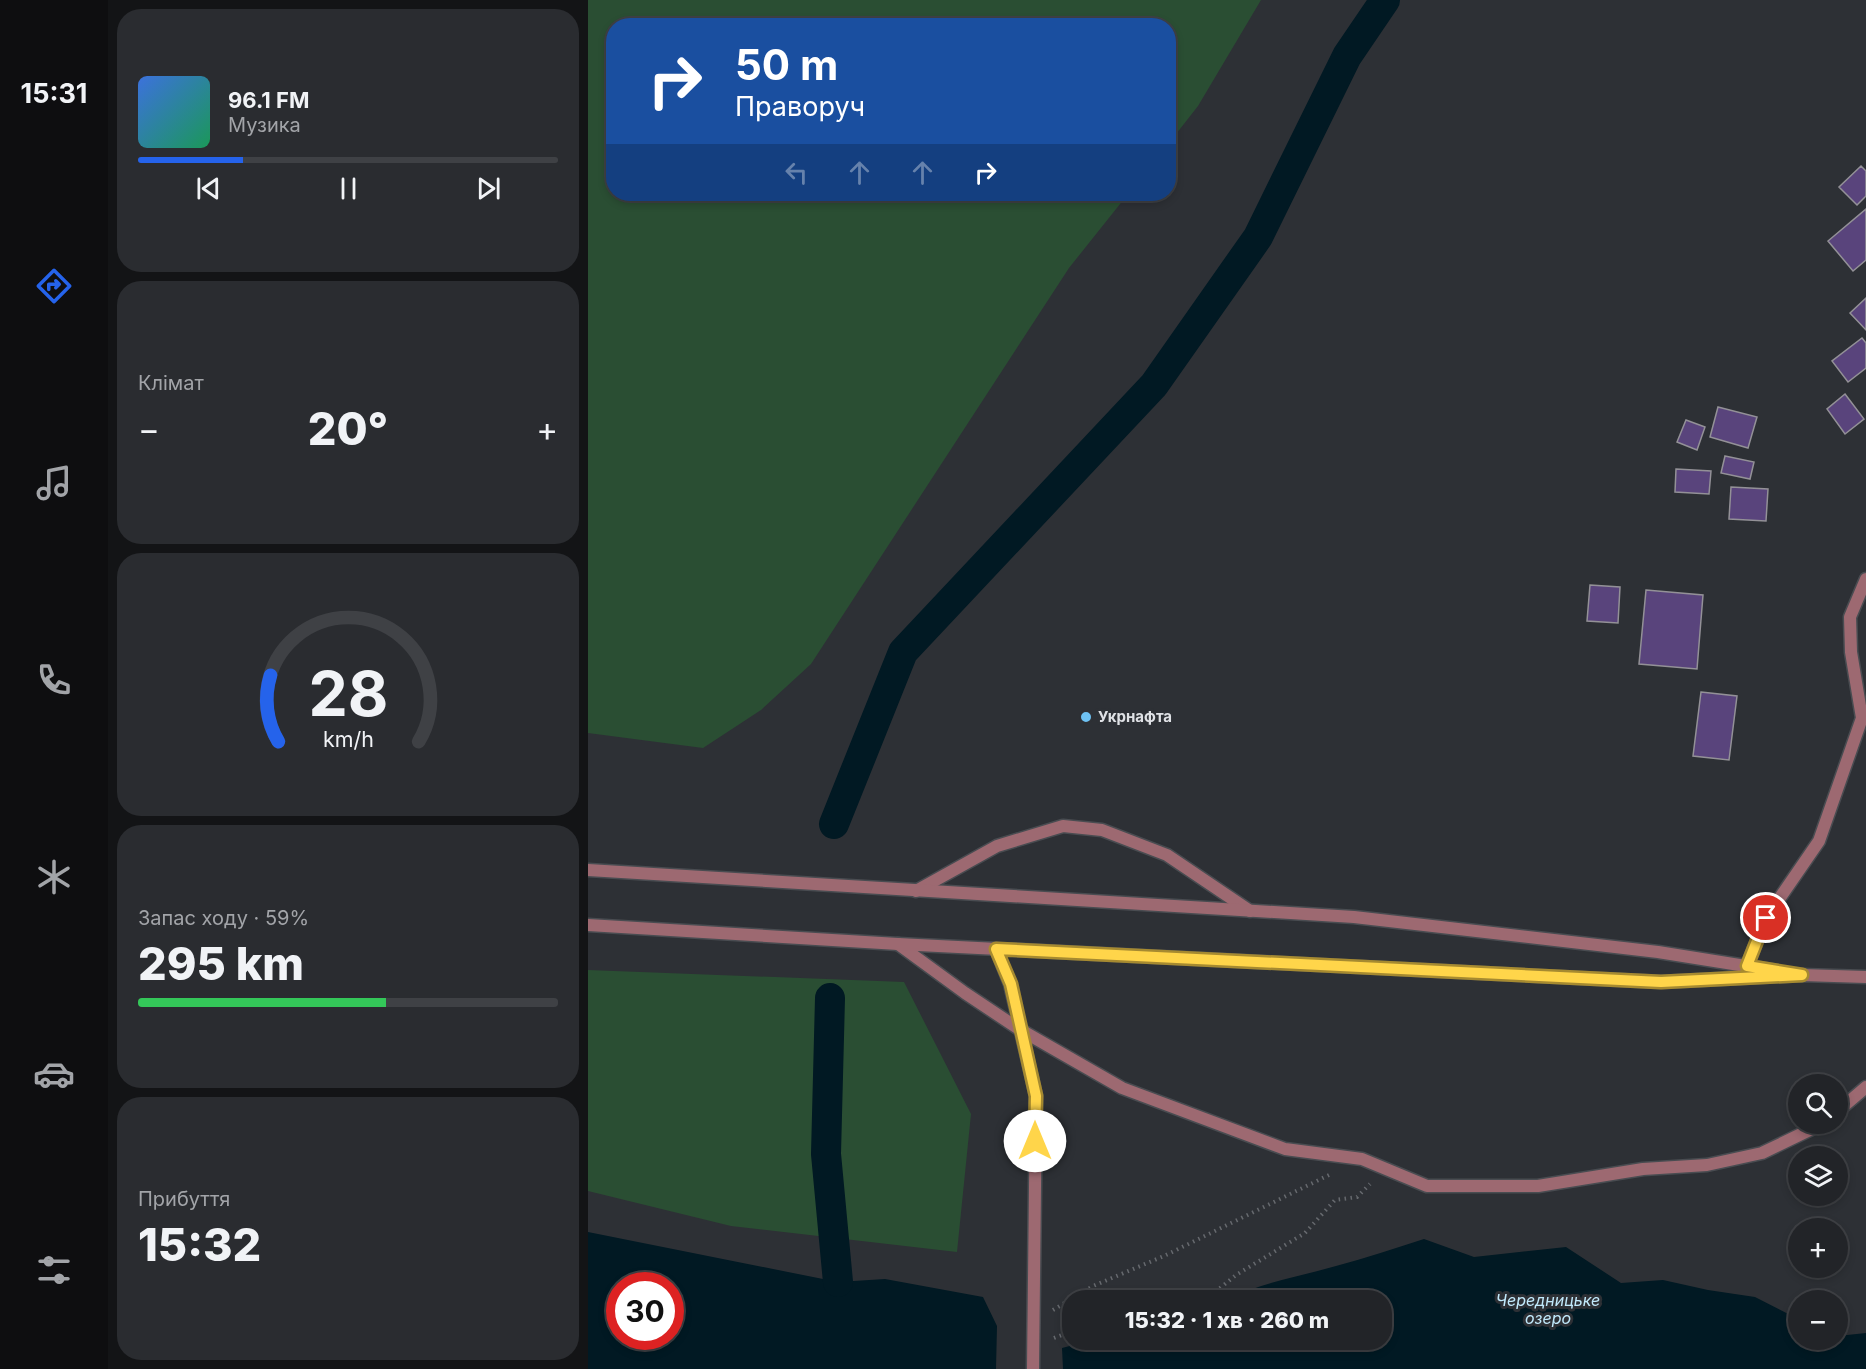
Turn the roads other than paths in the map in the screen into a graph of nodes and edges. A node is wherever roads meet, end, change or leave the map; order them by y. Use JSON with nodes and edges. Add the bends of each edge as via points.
{"nodes":[{"id":1,"x":1866,"y":579,"type":"edge"},
{"id":2,"x":588,"y":870,"type":"edge"},
{"id":3,"x":916,"y":891,"type":"junction"},
{"id":4,"x":1250,"y":911,"type":"junction"},
{"id":5,"x":588,"y":925,"type":"edge"},
{"id":6,"x":898,"y":944,"type":"junction"},
{"id":7,"x":996,"y":949,"type":"junction"},
{"id":8,"x":1747,"y":966,"type":"junction"},
{"id":9,"x":1802,"y":975,"type":"junction"},
{"id":10,"x":1866,"y":977,"type":"edge"},
{"id":11,"x":1019,"y":1029,"type":"junction"},
{"id":12,"x":1866,"y":1088,"type":"edge"},
{"id":13,"x":1848,"y":1103,"type":"edge"},
{"id":14,"x":1801,"y":1134,"type":"edge"},
{"id":15,"x":1033,"y":1369,"type":"edge"}],
"edges":[{"from":1,"to":8,"type":"street","via":[[1850,617],[1851,652],[1862,718],[1819,841],[1766,918]]},
{"from":2,"to":3,"type":"street"},
{"from":3,"to":4,"type":"street"},
{"from":3,"to":4,"type":"street","via":[[997,846],[1063,826],[1102,830],[1167,855]]},
{"from":4,"to":8,"type":"street","via":[[1377,920]]},
{"from":5,"to":6,"type":"street"},
{"from":6,"to":7,"type":"street"},
{"from":6,"to":11,"type":"street"},
{"from":7,"to":9,"type":"street","via":[[1661,982]]},
{"from":7,"to":11,"type":"street","via":[[1011,984]]},
{"from":8,"to":9,"type":"street"},
{"from":9,"to":10,"type":"street"},
{"from":11,"to":14,"type":"street","via":[[1122,1088],[1285,1149],[1362,1159],[1427,1186],[1538,1186],[1644,1169],[1707,1165],[1762,1153]]},
{"from":11,"to":15,"type":"street","via":[[1036,1096]]},
{"from":12,"to":13,"type":"street"}]}
